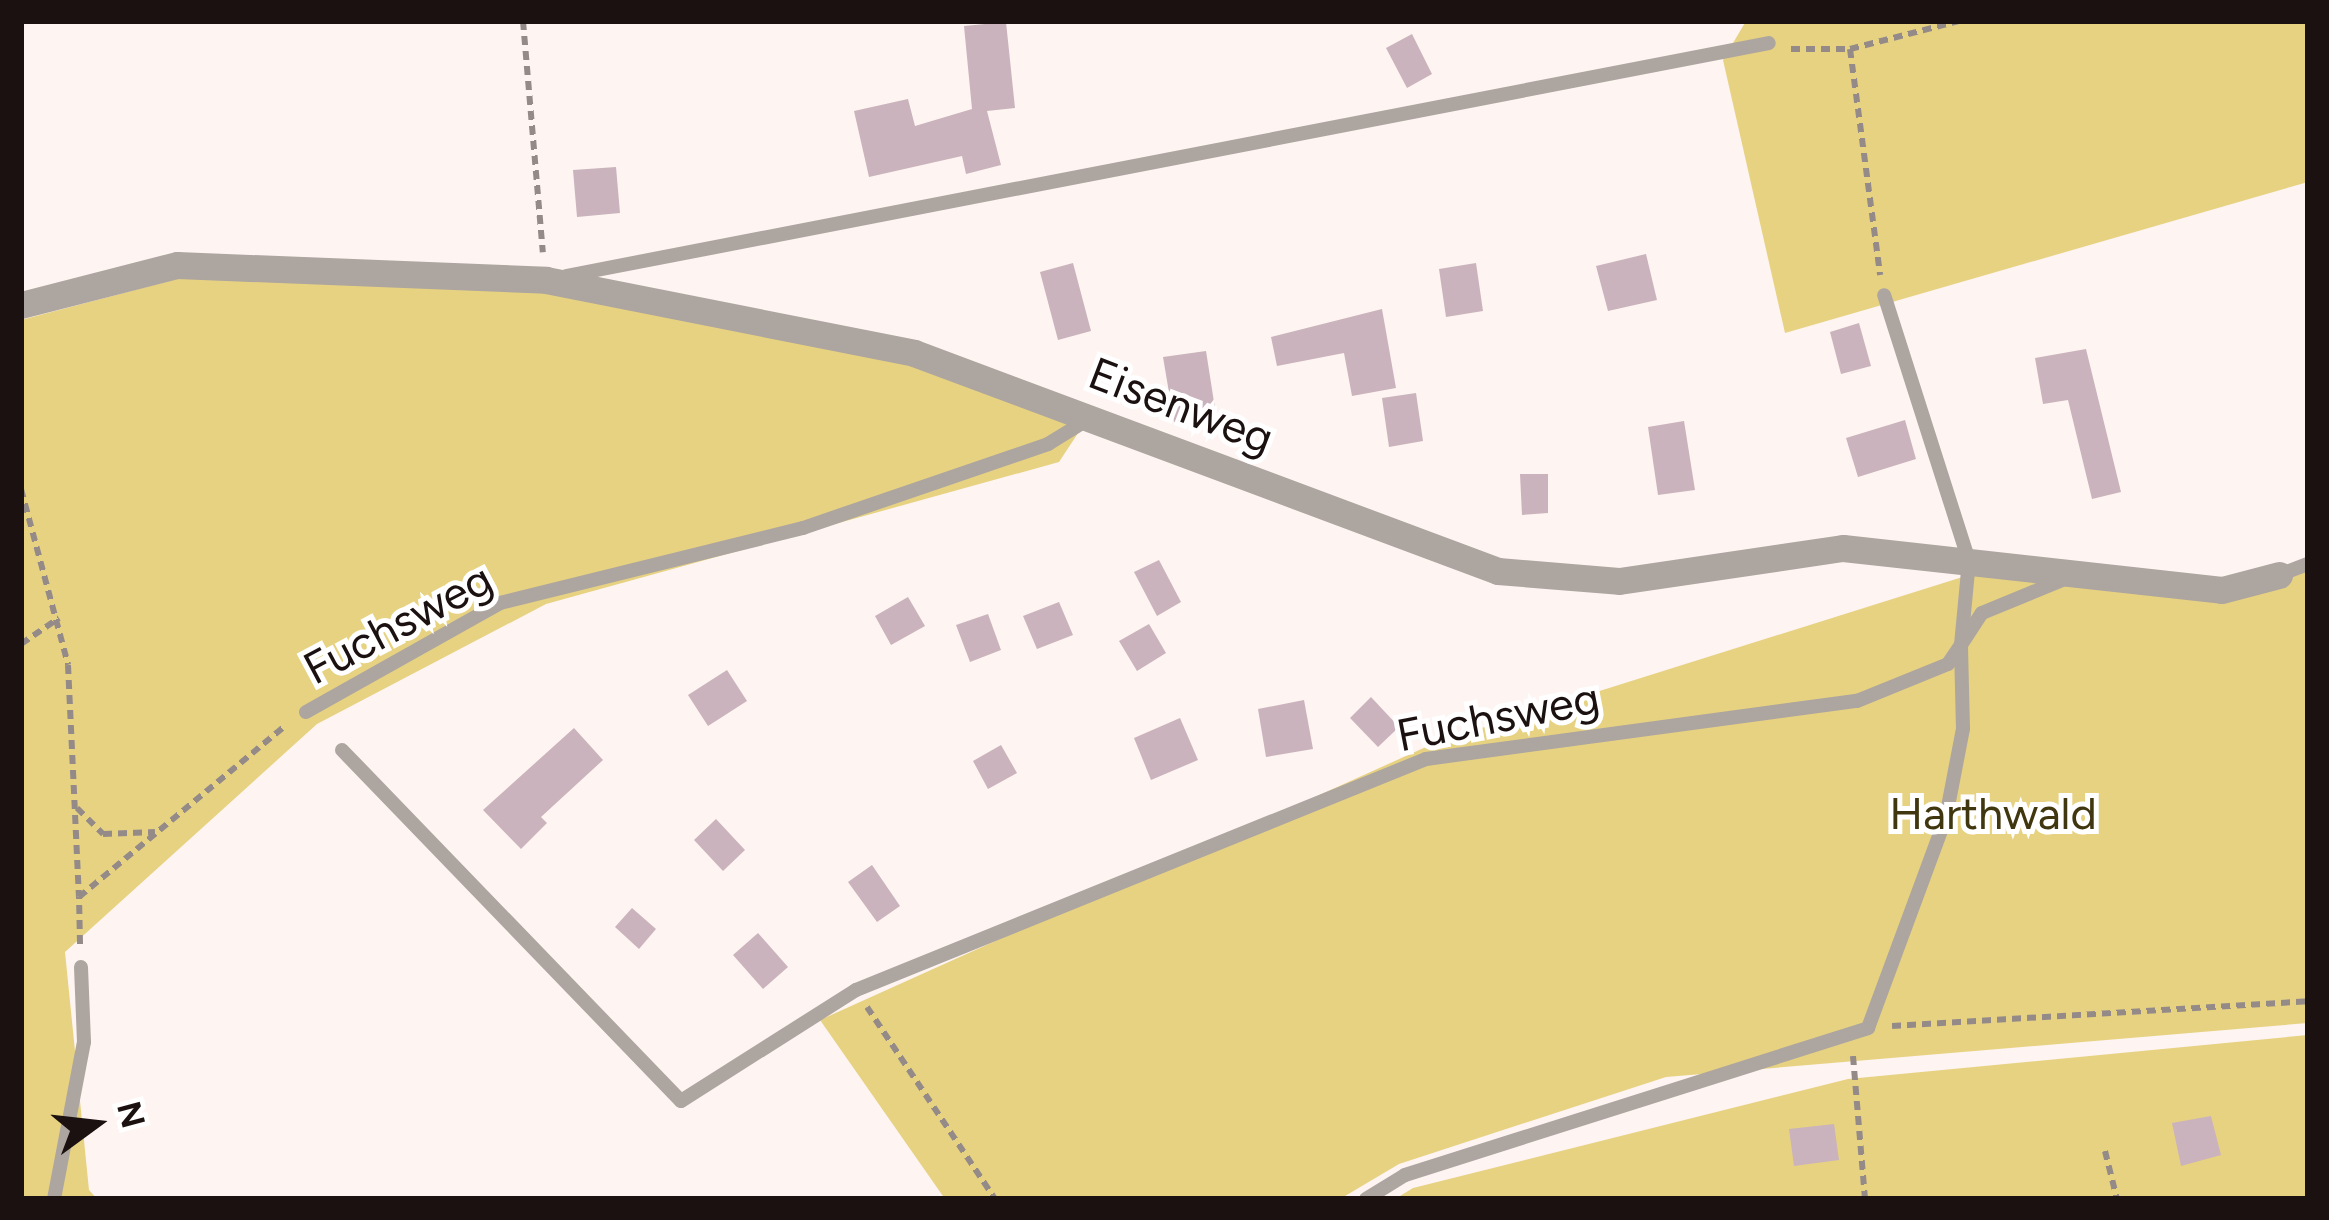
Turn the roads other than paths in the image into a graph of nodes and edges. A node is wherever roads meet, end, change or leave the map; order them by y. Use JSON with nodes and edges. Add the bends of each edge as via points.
{"nodes":[{"id":1,"x":1769,"y":43,"type":"road end"},
{"id":2,"x":546,"y":280,"type":"junction"},
{"id":3,"x":1884,"y":295,"type":"road end"},
{"id":4,"x":21,"y":305,"type":"edge"},
{"id":5,"x":1091,"y":417,"type":"junction"},
{"id":6,"x":1969,"y":561,"type":"junction"},
{"id":7,"x":2308,"y":564,"type":"edge"},
{"id":8,"x":2279,"y":575,"type":"joint"},
{"id":9,"x":2070,"y":578,"type":"junction"},
{"id":10,"x":1961,"y":645,"type":"junction"},
{"id":11,"x":307,"y":712,"type":"road end"},
{"id":12,"x":342,"y":750,"type":"dead end"},
{"id":13,"x":81,"y":967,"type":"road end"},
{"id":14,"x":54,"y":1199,"type":"edge"},
{"id":15,"x":1366,"y":1199,"type":"edge"}],
"edges":[{"from":1,"to":2,"type":"lane"},
{"from":2,"to":4,"type":"street","name":"Eisenweg","via":[[177,265]]},
{"from":2,"to":5,"type":"street","name":"Eisenweg","via":[[914,353]]},
{"from":3,"to":6,"type":"lane"},
{"from":5,"to":6,"type":"street","name":"Eisenweg","via":[[1498,571],[1618,581],[1844,548]]},
{"from":5,"to":11,"type":"lane","name":"Fuchsweg","via":[[1048,444],[803,528],[500,604]]},
{"from":6,"to":9,"type":"street","name":"Eisenweg"},
{"from":6,"to":10,"type":"lane"},
{"from":7,"to":8,"type":"lane","name":"Eisenweg"},
{"from":8,"to":9,"type":"street","name":"Eisenweg","via":[[2222,590]]},
{"from":9,"to":10,"type":"lane","name":"Fuchsweg","via":[[1982,613]]},
{"from":10,"to":12,"type":"lane","name":"Fuchsweg","via":[[1948,664],[1857,700],[1426,759],[856,990],[681,1101]]},
{"from":10,"to":15,"type":"lane","via":[[1963,729],[1946,818],[1868,1028],[1405,1175]]},
{"from":13,"to":14,"type":"lane","via":[[84,1042]]}]}
